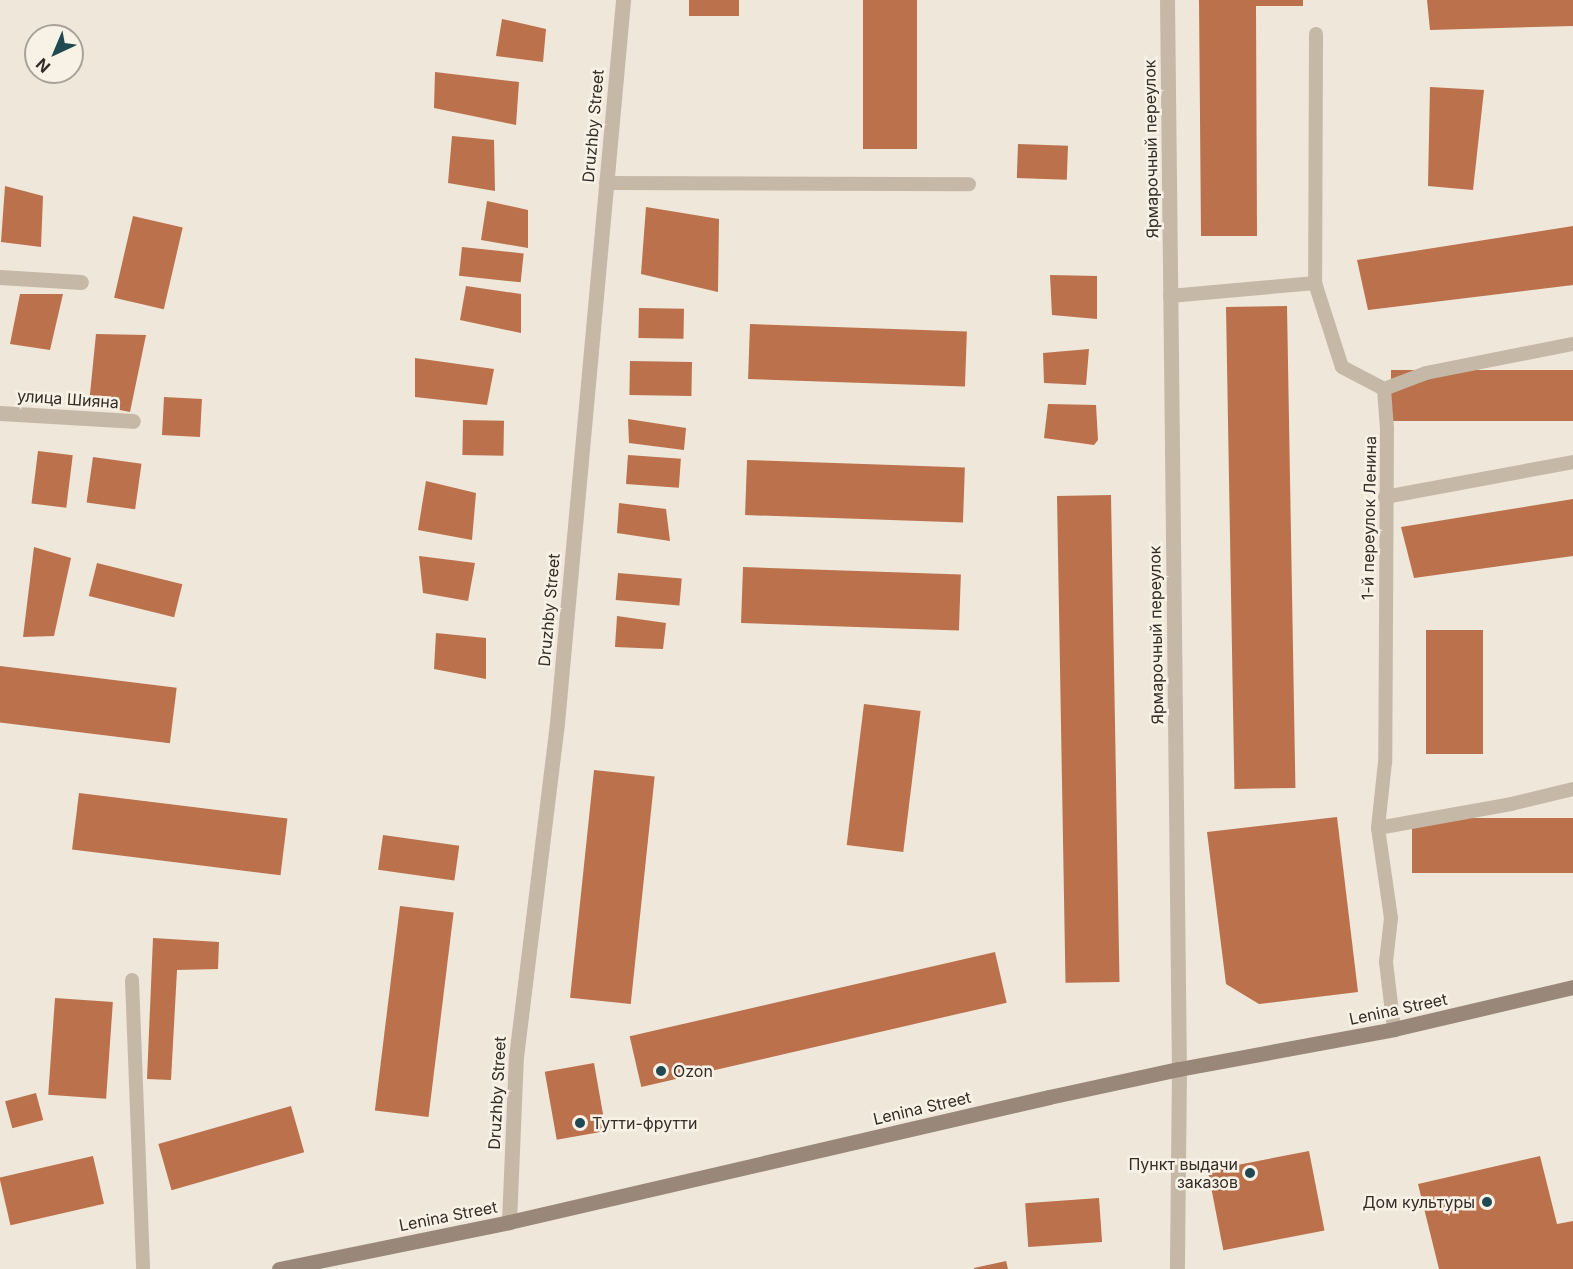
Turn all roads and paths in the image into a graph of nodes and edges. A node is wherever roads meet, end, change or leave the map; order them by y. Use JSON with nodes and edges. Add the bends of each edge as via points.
{"nodes":[{"id":1,"x":623,"y":0,"type":"edge"},
{"id":2,"x":1167,"y":0,"type":"edge"},
{"id":3,"x":1316,"y":34,"type":"dead end"},
{"id":4,"x":606,"y":183,"type":"junction"},
{"id":5,"x":969,"y":184,"type":"dead end"},
{"id":6,"x":0,"y":277,"type":"edge"},
{"id":7,"x":81,"y":282,"type":"dead end"},
{"id":8,"x":1315,"y":283,"type":"junction"},
{"id":9,"x":1170,"y":296,"type":"junction"},
{"id":10,"x":1573,"y":344,"type":"edge"},
{"id":11,"x":1384,"y":389,"type":"junction"},
{"id":12,"x":0,"y":412,"type":"edge"},
{"id":13,"x":133,"y":421,"type":"dead end"},
{"id":14,"x":1573,"y":462,"type":"edge"},
{"id":15,"x":1385,"y":496,"type":"junction"},
{"id":16,"x":1573,"y":789,"type":"edge"},
{"id":17,"x":1378,"y":828,"type":"junction"},
{"id":18,"x":132,"y":980,"type":"dead end"},
{"id":19,"x":1573,"y":987,"type":"edge"},
{"id":20,"x":1394,"y":1029,"type":"junction"},
{"id":21,"x":1179,"y":1069,"type":"junction"},
{"id":22,"x":508,"y":1222,"type":"junction"},
{"id":23,"x":315,"y":1265,"type":"edge"},
{"id":24,"x":142,"y":1269,"type":"edge"},
{"id":25,"x":279,"y":1269,"type":"edge"},
{"id":26,"x":1177,"y":1269,"type":"edge"}],
"edges":[{"from":1,"to":4,"type":"street","name":"Druzhby Street"},
{"from":2,"to":9,"type":"street","name":"Ярмарочный переулок"},
{"from":3,"to":8,"type":"lane"},
{"from":4,"to":5,"type":"lane"},
{"from":4,"to":22,"type":"street","name":"Druzhby Street","via":[[557,723],[516,1057]]},
{"from":6,"to":7,"type":"street"},
{"from":8,"to":9,"type":"lane"},
{"from":8,"to":11,"type":"lane","via":[[1342,367]]},
{"from":9,"to":21,"type":"street","name":"Ярмарочный переулок"},
{"from":10,"to":11,"type":"lane","via":[[1426,373]]},
{"from":11,"to":15,"type":"lane","name":"1-й переулок Ленина"},
{"from":12,"to":13,"type":"street","name":"улица Шияна"},
{"from":14,"to":15,"type":"lane"},
{"from":15,"to":17,"type":"lane","name":"1-й переулок Ленина","via":[[1385,762]]},
{"from":16,"to":17,"type":"lane"},
{"from":17,"to":20,"type":"lane","name":"1-й переулок Ленина","via":[[1391,918],[1386,962]]},
{"from":18,"to":24,"type":"lane"},
{"from":19,"to":20,"type":"main road","name":"Lenina Street"},
{"from":20,"to":21,"type":"main road","name":"Lenina Street"},
{"from":21,"to":22,"type":"main road","name":"Lenina Street"},
{"from":21,"to":26,"type":"street","name":"Ярмарочный переулок"},
{"from":22,"to":23,"type":"main road","name":"Lenina Street"},
{"from":23,"to":25,"type":"main road","name":"Lenina Street"}]}
